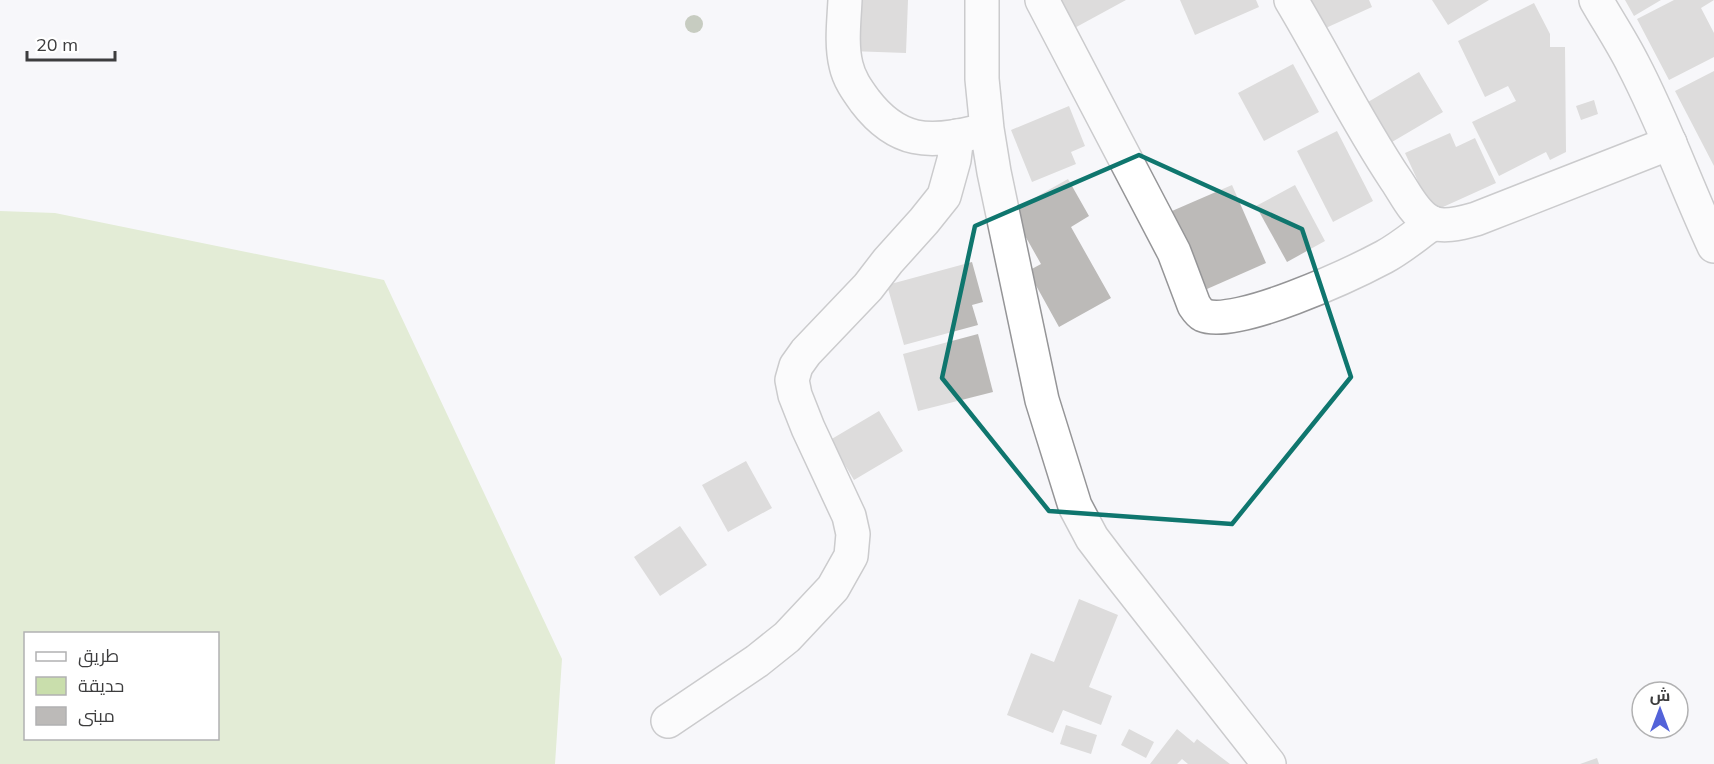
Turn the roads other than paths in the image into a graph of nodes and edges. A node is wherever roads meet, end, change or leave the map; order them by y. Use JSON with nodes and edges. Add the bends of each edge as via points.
{"nodes":[{"id":1,"x":845,"y":0,"type":"edge"},
{"id":2,"x":982,"y":0,"type":"edge"},
{"id":3,"x":1042,"y":0,"type":"edge"},
{"id":4,"x":1291,"y":0,"type":"edge"},
{"id":5,"x":1596,"y":0,"type":"edge"},
{"id":6,"x":972,"y":133,"type":"junction"},
{"id":7,"x":1670,"y":143,"type":"junction"},
{"id":8,"x":1433,"y":223,"type":"junction"},
{"id":9,"x":1714,"y":246,"type":"edge"},
{"id":10,"x":668,"y":721,"type":"dead end"},
{"id":11,"x":1269,"y":764,"type":"edge"}],
"edges":[{"from":1,"to":6,"type":"street","via":[[845,62],[853,84],[872,110],[905,135],[927,139]]},
{"from":2,"to":6,"type":"street","via":[[982,79]]},
{"from":3,"to":8,"type":"street","via":[[1174,252],[1202,315],[1221,317],[1281,304],[1386,256]]},
{"from":4,"to":8,"type":"street","via":[[1388,167],[1413,206]]},
{"from":5,"to":7,"type":"street","via":[[1633,63]]},
{"from":6,"to":10,"type":"street","via":[[954,160],[944,196],[796,366],[792,380],[795,395],[849,516],[853,534],[851,556],[833,588],[787,637]]},
{"from":6,"to":11,"type":"street","via":[[994,172],[1042,400],[1075,506],[1092,538]]},
{"from":7,"to":8,"type":"street","via":[[1476,219]]},
{"from":7,"to":9,"type":"street"}]}
